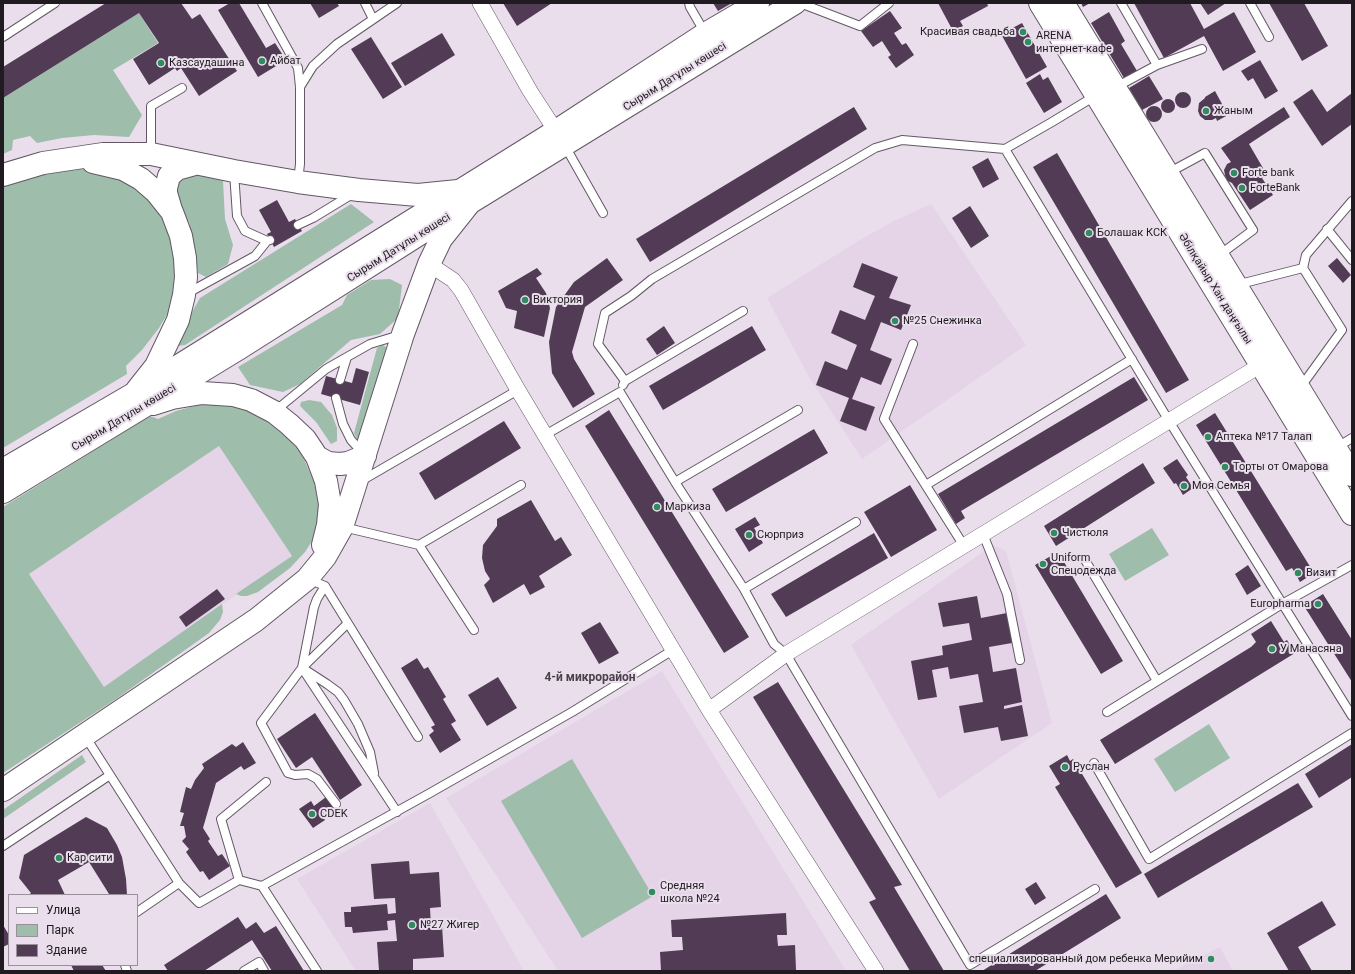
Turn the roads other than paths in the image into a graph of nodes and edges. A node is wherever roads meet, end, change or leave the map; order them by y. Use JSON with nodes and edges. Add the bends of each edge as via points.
{"nodes":[{"id":1,"x":55,"y":3,"type":"edge"},
{"id":2,"x":262,"y":3,"type":"edge"},
{"id":3,"x":364,"y":3,"type":"edge"},
{"id":4,"x":398,"y":3,"type":"edge"},
{"id":5,"x":480,"y":3,"type":"edge"},
{"id":6,"x":689,"y":3,"type":"edge"},
{"id":7,"x":758,"y":3,"type":"edge"},
{"id":8,"x":795,"y":3,"type":"edge"},
{"id":9,"x":800,"y":3,"type":"edge"},
{"id":10,"x":890,"y":3,"type":"edge"},
{"id":11,"x":1121,"y":3,"type":"edge"},
{"id":12,"x":1250,"y":3,"type":"edge"},
{"id":13,"x":1053,"y":6,"type":"edge"},
{"id":14,"x":373,"y":19,"type":"junction"},
{"id":15,"x":705,"y":34,"type":"junction"},
{"id":16,"x":3,"y":37,"type":"edge"},
{"id":17,"x":1269,"y":37,"type":"dead end"},
{"id":18,"x":1202,"y":49,"type":"dead end"},
{"id":19,"x":1157,"y":65,"type":"junction"},
{"id":20,"x":300,"y":87,"type":"junction"},
{"id":21,"x":182,"y":88,"type":"dead end"},
{"id":22,"x":1106,"y":92,"type":"junction"},
{"id":23,"x":561,"y":138,"type":"junction"},
{"id":24,"x":1005,"y":149,"type":"junction"},
{"id":25,"x":151,"y":154,"type":"junction"},
{"id":26,"x":43,"y":163,"type":"junction"},
{"id":27,"x":195,"y":164,"type":"junction"},
{"id":28,"x":234,"y":171,"type":"junction"},
{"id":29,"x":1167,"y":174,"type":"junction"},
{"id":30,"x":3,"y":175,"type":"edge"},
{"id":31,"x":298,"y":182,"type":"junction"},
{"id":32,"x":360,"y":190,"type":"junction"},
{"id":33,"x":463,"y":198,"type":"junction"},
{"id":34,"x":1352,"y":202,"type":"edge"},
{"id":35,"x":172,"y":212,"type":"junction"},
{"id":36,"x":603,"y":213,"type":"dead end"},
{"id":37,"x":298,"y":225,"type":"dead end"},
{"id":38,"x":1327,"y":230,"type":"junction"},
{"id":39,"x":1218,"y":256,"type":"junction"},
{"id":40,"x":1351,"y":256,"type":"edge"},
{"id":41,"x":429,"y":264,"type":"junction"},
{"id":42,"x":1303,"y":268,"type":"junction"},
{"id":43,"x":1235,"y":285,"type":"junction"},
{"id":44,"x":184,"y":295,"type":"junction"},
{"id":45,"x":743,"y":311,"type":"dead end"},
{"id":46,"x":403,"y":334,"type":"junction"},
{"id":47,"x":913,"y":344,"type":"dead end"},
{"id":48,"x":347,"y":357,"type":"junction"},
{"id":49,"x":1132,"y":358,"type":"junction"},
{"id":50,"x":1269,"y":359,"type":"junction"},
{"id":51,"x":340,"y":380,"type":"dead end"},
{"id":52,"x":625,"y":381,"type":"junction"},
{"id":53,"x":1300,"y":389,"type":"junction"},
{"id":54,"x":518,"y":390,"type":"junction"},
{"id":55,"x":620,"y":392,"type":"junction"},
{"id":56,"x":336,"y":398,"type":"dead end"},
{"id":57,"x":138,"y":400,"type":"junction"},
{"id":58,"x":798,"y":410,"type":"dead end"},
{"id":59,"x":274,"y":412,"type":"junction"},
{"id":60,"x":1170,"y":420,"type":"junction"},
{"id":61,"x":545,"y":435,"type":"junction"},
{"id":62,"x":1344,"y":443,"type":"edge"},
{"id":63,"x":365,"y":456,"type":"junction"},
{"id":64,"x":317,"y":458,"type":"junction"},
{"id":65,"x":3,"y":470,"type":"edge"},
{"id":66,"x":1352,"y":475,"type":"edge"},
{"id":67,"x":675,"y":482,"type":"junction"},
{"id":68,"x":356,"y":484,"type":"junction"},
{"id":69,"x":521,"y":485,"type":"dead end"},
{"id":70,"x":926,"y":485,"type":"junction"},
{"id":71,"x":3,"y":492,"type":"edge"},
{"id":72,"x":1352,"y":514,"type":"edge"},
{"id":73,"x":856,"y":522,"type":"dead end"},
{"id":74,"x":342,"y":527,"type":"junction"},
{"id":75,"x":983,"y":534,"type":"junction"},
{"id":76,"x":419,"y":545,"type":"junction"},
{"id":77,"x":964,"y":546,"type":"junction"},
{"id":78,"x":1085,"y":560,"type":"dead end"},
{"id":79,"x":1352,"y":565,"type":"edge"},
{"id":80,"x":316,"y":582,"type":"junction"},
{"id":81,"x":744,"y":589,"type":"junction"},
{"id":82,"x":1282,"y":604,"type":"junction"},
{"id":83,"x":347,"y":624,"type":"junction"},
{"id":84,"x":474,"y":630,"type":"dead end"},
{"id":85,"x":673,"y":650,"type":"junction"},
{"id":86,"x":786,"y":654,"type":"junction"},
{"id":87,"x":1020,"y":660,"type":"dead end"},
{"id":88,"x":302,"y":668,"type":"junction"},
{"id":89,"x":1157,"y":681,"type":"junction"},
{"id":90,"x":708,"y":710,"type":"junction"},
{"id":91,"x":1107,"y":712,"type":"dead end"},
{"id":92,"x":1352,"y":716,"type":"edge"},
{"id":93,"x":1352,"y":733,"type":"edge"},
{"id":94,"x":84,"y":735,"type":"junction"},
{"id":95,"x":418,"y":738,"type":"dead end"},
{"id":96,"x":1094,"y":763,"type":"dead end"},
{"id":97,"x":110,"y":775,"type":"junction"},
{"id":98,"x":374,"y":776,"type":"junction"},
{"id":99,"x":266,"y":782,"type":"dead end"},
{"id":100,"x":3,"y":790,"type":"edge"},
{"id":101,"x":336,"y":804,"type":"dead end"},
{"id":102,"x":397,"y":812,"type":"junction"},
{"id":103,"x":3,"y":846,"type":"edge"},
{"id":104,"x":239,"y":880,"type":"junction"},
{"id":105,"x":179,"y":883,"type":"junction"},
{"id":106,"x":262,"y":886,"type":"junction"},
{"id":107,"x":1095,"y":889,"type":"dead end"},
{"id":108,"x":138,"y":911,"type":"edge"},
{"id":109,"x":244,"y":971,"type":"edge"},
{"id":110,"x":264,"y":971,"type":"edge"},
{"id":111,"x":316,"y":971,"type":"edge"},
{"id":112,"x":876,"y":971,"type":"edge"}],
"edges":[{"from":1,"to":16,"type":"lane"},
{"from":2,"to":20,"type":"lane","via":[[298,68]]},
{"from":3,"to":14,"type":"lane"},
{"from":4,"to":14,"type":"lane"},
{"from":5,"to":23,"type":"street","via":[[530,92]]},
{"from":6,"to":15,"type":"lane"},
{"from":7,"to":15,"type":"main road","name":"Сырым Датұлы көшесі"},
{"from":8,"to":23,"type":"main road","name":"Сырым Датұлы көшесі"},
{"from":9,"to":10,"type":"lane","via":[[860,26]]},
{"from":11,"to":19,"type":"lane"},
{"from":12,"to":17,"type":"lane"},
{"from":13,"to":22,"type":"main road","name":"Әбілқайыр Хан даңғылы"},
{"from":14,"to":20,"type":"lane","via":[[337,44],[313,66]]},
{"from":15,"to":23,"type":"main road","name":"Сырым Датұлы көшесі"},
{"from":18,"to":19,"type":"lane"},
{"from":19,"to":22,"type":"lane"},
{"from":20,"to":31,"type":"lane"},
{"from":21,"to":25,"type":"lane","via":[[151,106]]},
{"from":22,"to":24,"type":"lane"},
{"from":22,"to":29,"type":"main road","name":"Әбілқайыр Хан даңғылы"},
{"from":22,"to":50,"type":"main road","name":"Әбілқайыр Хан даңғылы"},
{"from":23,"to":33,"type":"main road","name":"Сырым Датұлы көшесі"},
{"from":23,"to":36,"type":"lane"},
{"from":24,"to":49,"type":"lane"},
{"from":24,"to":52,"type":"lane","via":[[902,140],[875,148],[652,279],[605,313],[598,344]]},
{"from":25,"to":26,"type":"main road","via":[[103,154]]},
{"from":25,"to":27,"type":"main road"},
{"from":26,"to":30,"type":"main road"},
{"from":26,"to":35,"type":"main road","via":[[92,162],[123,169],[141,179],[156,192]]},
{"from":27,"to":28,"type":"main road"},
{"from":27,"to":35,"type":"main road","via":[[177,169],[169,176],[166,193]]},
{"from":28,"to":31,"type":"main road"},
{"from":28,"to":44,"type":"lane","via":[[237,216],[245,231],[268,240],[255,256]]},
{"from":29,"to":39,"type":"main road","name":"Әбілқайыр Хан даңғылы"},
{"from":29,"to":39,"type":"lane","via":[[1205,153],[1253,230]]},
{"from":31,"to":32,"type":"main road"},
{"from":32,"to":33,"type":"main road"},
{"from":32,"to":37,"type":"lane"},
{"from":33,"to":41,"type":"main road"},
{"from":33,"to":57,"type":"main road","name":"Сырым Датұлы көшесі","via":[[238,349]]},
{"from":34,"to":38,"type":"lane"},
{"from":35,"to":44,"type":"main road","via":[[185,258]]},
{"from":38,"to":40,"type":"lane"},
{"from":38,"to":42,"type":"lane","via":[[1306,255]]},
{"from":39,"to":43,"type":"main road","name":"Әбілқайыр Хан даңғылы"},
{"from":41,"to":46,"type":"main road"},
{"from":41,"to":54,"type":"street","via":[[453,280],[461,290]]},
{"from":42,"to":43,"type":"lane"},
{"from":42,"to":53,"type":"lane","via":[[1342,330]]},
{"from":43,"to":50,"type":"main road","name":"Әбілқайыр Хан даңғылы"},
{"from":44,"to":57,"type":"main road","via":[[178,320]]},
{"from":45,"to":52,"type":"lane"},
{"from":46,"to":48,"type":"lane","via":[[370,344]]},
{"from":46,"to":63,"type":"main road"},
{"from":47,"to":70,"type":"lane","via":[[884,419]]},
{"from":48,"to":51,"type":"lane"},
{"from":48,"to":59,"type":"lane","via":[[326,369]]},
{"from":49,"to":60,"type":"lane"},
{"from":49,"to":70,"type":"lane"},
{"from":50,"to":53,"type":"main road","name":"Әбілқайыр Хан даңғылы"},
{"from":50,"to":60,"type":"street"},
{"from":50,"to":72,"type":"main road","name":"Әбілқайыр Хан даңғылы"},
{"from":52,"to":55,"type":"lane"},
{"from":53,"to":62,"type":"main road","name":"Әбілқайыр Хан даңғылы"},
{"from":54,"to":61,"type":"street"},
{"from":54,"to":68,"type":"lane"},
{"from":55,"to":61,"type":"lane"},
{"from":55,"to":67,"type":"lane"},
{"from":56,"to":63,"type":"lane","via":[[343,424],[351,440]]},
{"from":57,"to":59,"type":"main road","via":[[202,393],[233,395],[251,400]]},
{"from":57,"to":65,"type":"main road","name":"Сырым Датұлы көшесі"},
{"from":57,"to":71,"type":"main road","name":"Сырым Датұлы көшесі"},
{"from":58,"to":67,"type":"lane"},
{"from":59,"to":64,"type":"main road","via":[[305,439]]},
{"from":60,"to":75,"type":"street"},
{"from":60,"to":82,"type":"lane"},
{"from":61,"to":85,"type":"street"},
{"from":62,"to":66,"type":"main road","name":"Әбілқайыр Хан даңғылы"},
{"from":63,"to":64,"type":"main road","via":[[340,464],[328,463]]},
{"from":63,"to":68,"type":"main road"},
{"from":64,"to":80,"type":"main road","via":[[326,481],[330,504]]},
{"from":67,"to":81,"type":"lane"},
{"from":68,"to":74,"type":"main road"},
{"from":69,"to":76,"type":"lane"},
{"from":70,"to":77,"type":"lane"},
{"from":73,"to":81,"type":"lane"},
{"from":74,"to":76,"type":"lane"},
{"from":74,"to":80,"type":"main road","via":[[325,558]]},
{"from":75,"to":77,"type":"street"},
{"from":75,"to":87,"type":"lane","via":[[1007,594]]},
{"from":76,"to":84,"type":"lane"},
{"from":77,"to":86,"type":"street"},
{"from":78,"to":89,"type":"lane"},
{"from":79,"to":82,"type":"lane"},
{"from":80,"to":83,"type":"lane"},
{"from":80,"to":88,"type":"lane","via":[[317,599]]},
{"from":80,"to":94,"type":"main road"},
{"from":81,"to":86,"type":"lane","via":[[774,644]]},
{"from":82,"to":89,"type":"lane"},
{"from":82,"to":92,"type":"lane"},
{"from":83,"to":88,"type":"lane"},
{"from":83,"to":95,"type":"lane"},
{"from":85,"to":90,"type":"street"},
{"from":85,"to":102,"type":"lane","via":[[572,712]]},
{"from":86,"to":90,"type":"street"},
{"from":86,"to":107,"type":"lane","via":[[970,965]]},
{"from":88,"to":98,"type":"lane"},
{"from":88,"to":98,"type":"lane","via":[[338,692],[344,700],[370,752]]},
{"from":88,"to":101,"type":"lane","via":[[261,722],[288,773],[308,774],[317,779]]},
{"from":89,"to":91,"type":"lane"},
{"from":90,"to":112,"type":"street"},
{"from":93,"to":96,"type":"lane","via":[[1149,859]]},
{"from":94,"to":97,"type":"lane"},
{"from":94,"to":100,"type":"main road"},
{"from":97,"to":103,"type":"lane"},
{"from":97,"to":105,"type":"lane"},
{"from":98,"to":102,"type":"lane"},
{"from":99,"to":104,"type":"lane","via":[[221,819]]},
{"from":102,"to":106,"type":"lane"},
{"from":104,"to":105,"type":"lane","via":[[199,903]]},
{"from":104,"to":106,"type":"lane"},
{"from":105,"to":108,"type":"lane"},
{"from":106,"to":111,"type":"lane"},
{"from":109,"to":110,"type":"lane","via":[[259,962]]}]}
